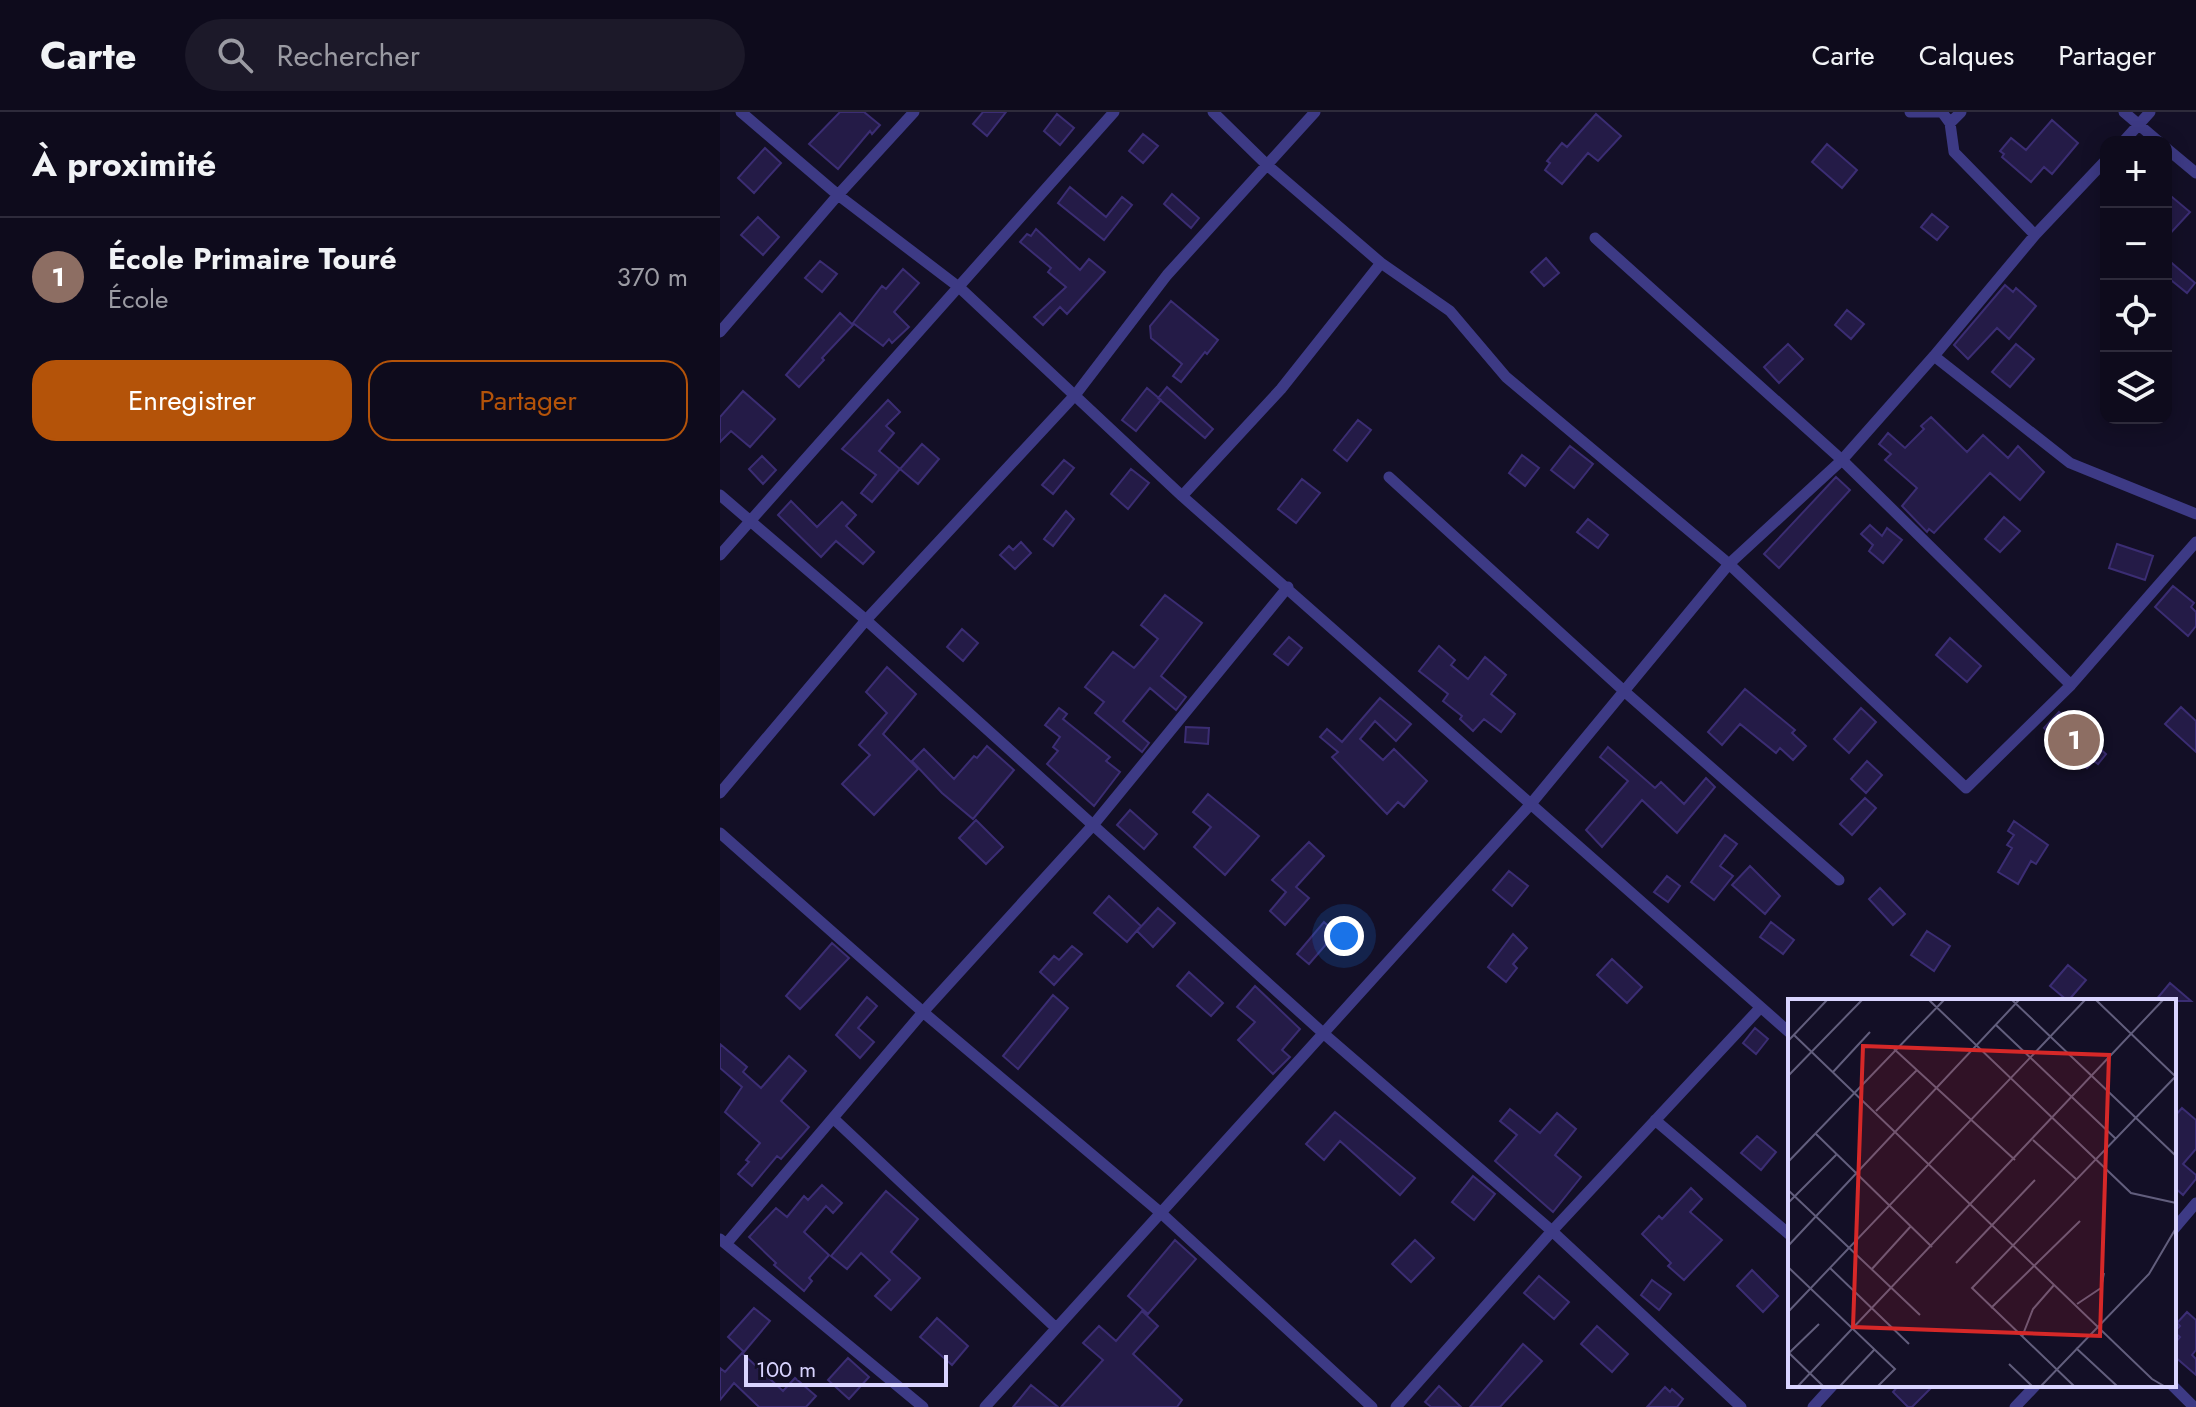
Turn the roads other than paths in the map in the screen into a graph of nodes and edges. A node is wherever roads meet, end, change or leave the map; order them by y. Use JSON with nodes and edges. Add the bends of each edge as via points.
{"nodes":[{"id":1,"x":741,"y":112,"type":"edge"},
{"id":2,"x":914,"y":112,"type":"edge"},
{"id":3,"x":1114,"y":112,"type":"edge"},
{"id":4,"x":1213,"y":112,"type":"edge"},
{"id":5,"x":1315,"y":112,"type":"edge"},
{"id":6,"x":1910,"y":112,"type":"edge"},
{"id":7,"x":1961,"y":112,"type":"edge"},
{"id":8,"x":2124,"y":112,"type":"edge"},
{"id":9,"x":2150,"y":112,"type":"edge"},
{"id":10,"x":1950,"y":123,"type":"junction"},
{"id":11,"x":2139,"y":125,"type":"junction"},
{"id":12,"x":2129,"y":136,"type":"edge"},
{"id":13,"x":2152,"y":136,"type":"edge"},
{"id":14,"x":2172,"y":153,"type":"edge"},
{"id":15,"x":1267,"y":165,"type":"junction"},
{"id":16,"x":2100,"y":166,"type":"edge"},
{"id":17,"x":2196,"y":173,"type":"edge"},
{"id":18,"x":838,"y":195,"type":"junction"},
{"id":19,"x":2035,"y":235,"type":"junction"},
{"id":20,"x":1595,"y":238,"type":"dead end"},
{"id":21,"x":1381,"y":263,"type":"junction"},
{"id":22,"x":960,"y":288,"type":"junction"},
{"id":23,"x":720,"y":332,"type":"edge"},
{"id":24,"x":1934,"y":356,"type":"junction"},
{"id":25,"x":1076,"y":394,"type":"junction"},
{"id":26,"x":1842,"y":460,"type":"junction"},
{"id":27,"x":1389,"y":477,"type":"dead end"},
{"id":28,"x":720,"y":495,"type":"edge"},
{"id":29,"x":1182,"y":496,"type":"junction"},
{"id":30,"x":2196,"y":514,"type":"edge"},
{"id":31,"x":751,"y":520,"type":"junction"},
{"id":32,"x":2196,"y":542,"type":"edge"},
{"id":33,"x":720,"y":555,"type":"edge"},
{"id":34,"x":1729,"y":564,"type":"junction"},
{"id":35,"x":1288,"y":587,"type":"junction"},
{"id":36,"x":866,"y":620,"type":"junction"},
{"id":37,"x":2071,"y":685,"type":"junction"},
{"id":38,"x":1624,"y":691,"type":"junction"},
{"id":39,"x":720,"y":793,"type":"edge"},
{"id":40,"x":1530,"y":805,"type":"junction"},
{"id":41,"x":1094,"y":824,"type":"junction"},
{"id":42,"x":720,"y":833,"type":"edge"},
{"id":43,"x":1839,"y":880,"type":"dead end"},
{"id":44,"x":1760,"y":1008,"type":"junction"},
{"id":45,"x":923,"y":1012,"type":"junction"},
{"id":46,"x":1788,"y":1031,"type":"edge"},
{"id":47,"x":1323,"y":1033,"type":"junction"},
{"id":48,"x":834,"y":1119,"type":"junction"},
{"id":49,"x":1655,"y":1120,"type":"junction"},
{"id":50,"x":2196,"y":1203,"type":"edge"},
{"id":51,"x":1161,"y":1213,"type":"junction"},
{"id":52,"x":2176,"y":1227,"type":"edge"},
{"id":53,"x":1552,"y":1231,"type":"junction"},
{"id":54,"x":1788,"y":1233,"type":"edge"},
{"id":55,"x":723,"y":1241,"type":"edge"},
{"id":56,"x":1056,"y":1328,"type":"junction"},
{"id":57,"x":1831,"y":1387,"type":"edge"},
{"id":58,"x":2034,"y":1387,"type":"edge"},
{"id":59,"x":2174,"y":1387,"type":"edge"},
{"id":60,"x":923,"y":1407,"type":"edge"},
{"id":61,"x":985,"y":1407,"type":"edge"},
{"id":62,"x":1372,"y":1407,"type":"edge"},
{"id":63,"x":1396,"y":1407,"type":"edge"},
{"id":64,"x":1741,"y":1407,"type":"edge"},
{"id":65,"x":1813,"y":1407,"type":"edge"},
{"id":66,"x":2015,"y":1407,"type":"edge"},
{"id":67,"x":2194,"y":1407,"type":"edge"}],
"edges":[{"from":1,"to":18,"type":"street"},
{"from":2,"to":18,"type":"street"},
{"from":3,"to":22,"type":"street"},
{"from":4,"to":15,"type":"street"},
{"from":5,"to":15,"type":"street"},
{"from":6,"to":10,"type":"street","via":[[1942,112]]},
{"from":7,"to":10,"type":"street"},
{"from":8,"to":11,"type":"street"},
{"from":9,"to":11,"type":"street"},
{"from":10,"to":19,"type":"street","via":[[1954,152]]},
{"from":11,"to":12,"type":"street"},
{"from":11,"to":13,"type":"street"},
{"from":14,"to":17,"type":"street"},
{"from":15,"to":21,"type":"street"},
{"from":15,"to":25,"type":"street","via":[[1167,275]]},
{"from":16,"to":19,"type":"street"},
{"from":18,"to":22,"type":"street"},
{"from":18,"to":23,"type":"street"},
{"from":19,"to":24,"type":"street"},
{"from":20,"to":26,"type":"street"},
{"from":21,"to":29,"type":"street","via":[[1281,389]]},
{"from":21,"to":34,"type":"street","via":[[1450,311],[1506,377]]},
{"from":22,"to":25,"type":"street"},
{"from":22,"to":31,"type":"street"},
{"from":24,"to":26,"type":"street"},
{"from":24,"to":30,"type":"street","via":[[2070,463]]},
{"from":25,"to":29,"type":"street"},
{"from":25,"to":36,"type":"street"},
{"from":26,"to":34,"type":"street"},
{"from":26,"to":37,"type":"street"},
{"from":27,"to":38,"type":"street"},
{"from":28,"to":31,"type":"street"},
{"from":29,"to":35,"type":"street"},
{"from":31,"to":33,"type":"street"},
{"from":31,"to":36,"type":"street"},
{"from":32,"to":37,"type":"street"},
{"from":34,"to":37,"type":"street","via":[[1966,788]]},
{"from":34,"to":38,"type":"street"},
{"from":35,"to":40,"type":"street"},
{"from":35,"to":41,"type":"street"},
{"from":36,"to":39,"type":"street"},
{"from":36,"to":41,"type":"street"},
{"from":38,"to":40,"type":"street"},
{"from":38,"to":43,"type":"street"},
{"from":40,"to":44,"type":"street"},
{"from":40,"to":47,"type":"street"},
{"from":41,"to":45,"type":"street"},
{"from":41,"to":47,"type":"street"},
{"from":42,"to":45,"type":"street"},
{"from":44,"to":46,"type":"street"},
{"from":44,"to":49,"type":"street"},
{"from":45,"to":48,"type":"street"},
{"from":45,"to":51,"type":"street"},
{"from":47,"to":51,"type":"street"},
{"from":47,"to":53,"type":"street"},
{"from":48,"to":55,"type":"street"},
{"from":48,"to":56,"type":"street"},
{"from":49,"to":53,"type":"street"},
{"from":49,"to":54,"type":"street"},
{"from":50,"to":52,"type":"street"},
{"from":51,"to":56,"type":"street"},
{"from":51,"to":62,"type":"street"},
{"from":53,"to":63,"type":"street"},
{"from":53,"to":64,"type":"street"},
{"from":55,"to":60,"type":"street"},
{"from":56,"to":61,"type":"street"},
{"from":57,"to":65,"type":"street"},
{"from":58,"to":66,"type":"street"},
{"from":59,"to":67,"type":"street"}]}
